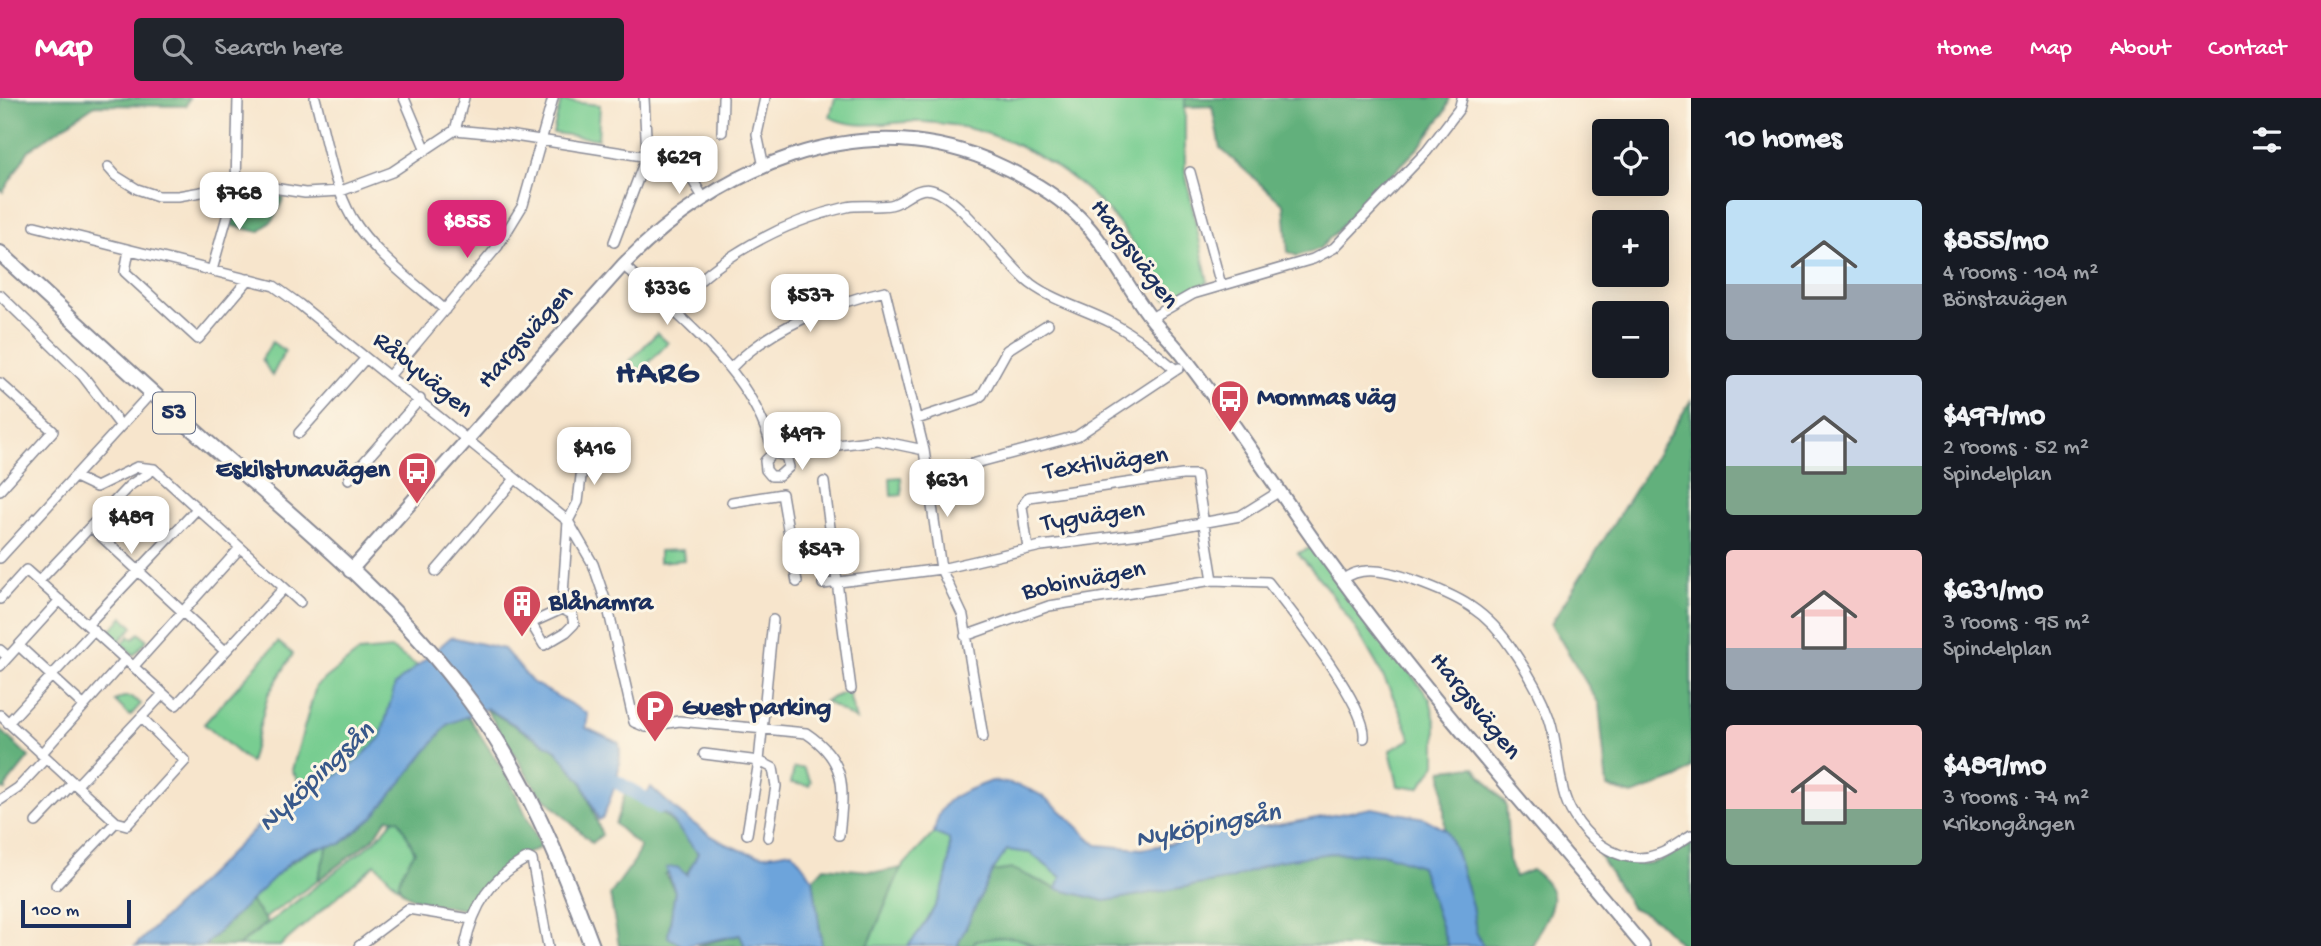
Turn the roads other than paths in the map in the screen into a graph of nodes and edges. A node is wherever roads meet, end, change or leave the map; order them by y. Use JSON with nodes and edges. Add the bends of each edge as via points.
{"nodes":[{"id":1,"x":238,"y":98,"type":"edge"},
{"id":2,"x":315,"y":98,"type":"edge"},
{"id":3,"x":404,"y":98,"type":"edge"},
{"id":4,"x":464,"y":98,"type":"edge"},
{"id":5,"x":553,"y":98,"type":"edge"},
{"id":6,"x":644,"y":98,"type":"edge"},
{"id":7,"x":723,"y":98,"type":"edge"},
{"id":8,"x":765,"y":98,"type":"edge"},
{"id":9,"x":1462,"y":98,"type":"edge"},
{"id":10,"x":455,"y":130,"type":"junction"},
{"id":11,"x":722,"y":132,"type":"dead end"},
{"id":12,"x":539,"y":139,"type":"junction"},
{"id":13,"x":426,"y":150,"type":"junction"},
{"id":14,"x":647,"y":155,"type":"junction"},
{"id":15,"x":108,"y":167,"type":"dead end"},
{"id":16,"x":764,"y":167,"type":"junction"},
{"id":17,"x":1190,"y":172,"type":"dead end"},
{"id":18,"x":236,"y":185,"type":"junction"},
{"id":19,"x":341,"y":191,"type":"junction"},
{"id":20,"x":704,"y":198,"type":"junction"},
{"id":21,"x":35,"y":226,"type":"dead end"},
{"id":22,"x":614,"y":242,"type":"dead end"},
{"id":23,"x":129,"y":250,"type":"junction"},
{"id":24,"x":0,"y":253,"type":"edge"},
{"id":25,"x":623,"y":265,"type":"junction"},
{"id":26,"x":212,"y":270,"type":"junction"},
{"id":27,"x":249,"y":279,"type":"junction"},
{"id":28,"x":1221,"y":285,"type":"junction"},
{"id":29,"x":0,"y":295,"type":"edge"},
{"id":30,"x":445,"y":310,"type":"junction"},
{"id":31,"x":671,"y":310,"type":"junction"},
{"id":32,"x":1151,"y":318,"type":"junction"},
{"id":33,"x":1048,"y":324,"type":"dead end"},
{"id":34,"x":366,"y":358,"type":"junction"},
{"id":35,"x":1188,"y":361,"type":"junction"},
{"id":36,"x":731,"y":368,"type":"junction"},
{"id":37,"x":1176,"y":370,"type":"junction"},
{"id":38,"x":390,"y":375,"type":"junction"},
{"id":39,"x":0,"y":383,"type":"edge"},
{"id":40,"x":148,"y":396,"type":"junction"},
{"id":41,"x":420,"y":399,"type":"junction"},
{"id":42,"x":917,"y":419,"type":"junction"},
{"id":43,"x":121,"y":426,"type":"junction"},
{"id":44,"x":299,"y":433,"type":"dead end"},
{"id":45,"x":466,"y":440,"type":"junction"},
{"id":46,"x":589,"y":440,"type":"dead end"},
{"id":47,"x":924,"y":450,"type":"junction"},
{"id":48,"x":773,"y":453,"type":"junction"},
{"id":49,"x":786,"y":456,"type":"junction"},
{"id":50,"x":153,"y":469,"type":"junction"},
{"id":51,"x":926,"y":473,"type":"junction"},
{"id":52,"x":75,"y":477,"type":"junction"},
{"id":53,"x":779,"y":477,"type":"junction"},
{"id":54,"x":349,"y":479,"type":"dead end"},
{"id":55,"x":515,"y":479,"type":"junction"},
{"id":56,"x":824,"y":482,"type":"dead end"},
{"id":57,"x":0,"y":490,"type":"edge"},
{"id":58,"x":1280,"y":491,"type":"junction"},
{"id":59,"x":782,"y":494,"type":"junction"},
{"id":60,"x":732,"y":502,"type":"dead end"},
{"id":61,"x":197,"y":509,"type":"junction"},
{"id":62,"x":568,"y":522,"type":"junction"},
{"id":63,"x":1205,"y":523,"type":"junction"},
{"id":64,"x":91,"y":527,"type":"junction"},
{"id":65,"x":240,"y":548,"type":"junction"},
{"id":66,"x":1028,"y":549,"type":"junction"},
{"id":67,"x":2,"y":552,"type":"edge"},
{"id":68,"x":941,"y":569,"type":"junction"},
{"id":69,"x":138,"y":570,"type":"junction"},
{"id":70,"x":350,"y":571,"type":"junction"},
{"id":71,"x":436,"y":571,"type":"dead end"},
{"id":72,"x":1213,"y":580,"type":"junction"},
{"id":73,"x":1343,"y":580,"type":"junction"},
{"id":74,"x":39,"y":581,"type":"junction"},
{"id":75,"x":797,"y":582,"type":"dead end"},
{"id":76,"x":835,"y":582,"type":"junction"},
{"id":77,"x":823,"y":584,"type":"dead end"},
{"id":78,"x":284,"y":588,"type":"junction"},
{"id":79,"x":0,"y":598,"type":"edge"},
{"id":80,"x":60,"y":600,"type":"junction"},
{"id":81,"x":300,"y":602,"type":"dead end"},
{"id":82,"x":562,"y":609,"type":"junction"},
{"id":83,"x":182,"y":612,"type":"junction"},
{"id":84,"x":773,"y":620,"type":"dead end"},
{"id":85,"x":91,"y":627,"type":"junction"},
{"id":86,"x":965,"y":636,"type":"junction"},
{"id":87,"x":19,"y":646,"type":"junction"},
{"id":88,"x":0,"y":650,"type":"edge"},
{"id":89,"x":225,"y":651,"type":"junction"},
{"id":90,"x":8,"y":657,"type":"junction"},
{"id":91,"x":125,"y":660,"type":"junction"},
{"id":92,"x":0,"y":666,"type":"edge"},
{"id":93,"x":133,"y":667,"type":"junction"},
{"id":94,"x":51,"y":676,"type":"junction"},
{"id":95,"x":851,"y":689,"type":"dead end"},
{"id":96,"x":163,"y":694,"type":"junction"},
{"id":97,"x":84,"y":706,"type":"junction"},
{"id":98,"x":0,"y":715,"type":"edge"},
{"id":99,"x":142,"y":718,"type":"junction"},
{"id":100,"x":8,"y":723,"type":"junction"},
{"id":101,"x":761,"y":728,"type":"junction"},
{"id":102,"x":983,"y":737,"type":"dead end"},
{"id":103,"x":1364,"y":738,"type":"dead end"},
{"id":104,"x":704,"y":754,"type":"dead end"},
{"id":105,"x":43,"y":756,"type":"junction"},
{"id":106,"x":759,"y":761,"type":"junction"},
{"id":107,"x":75,"y":784,"type":"junction"},
{"id":108,"x":0,"y":800,"type":"edge"},
{"id":109,"x":36,"y":822,"type":"dead end"},
{"id":110,"x":116,"y":822,"type":"junction"},
{"id":111,"x":747,"y":834,"type":"dead end"},
{"id":112,"x":839,"y":835,"type":"dead end"},
{"id":113,"x":1691,"y":835,"type":"edge"},
{"id":114,"x":768,"y":837,"type":"dead end"},
{"id":115,"x":56,"y":885,"type":"dead end"},
{"id":116,"x":578,"y":910,"type":"junction"},
{"id":117,"x":471,"y":919,"type":"junction"},
{"id":118,"x":359,"y":946,"type":"edge"},
{"id":119,"x":465,"y":946,"type":"edge"},
{"id":120,"x":548,"y":946,"type":"edge"},
{"id":121,"x":585,"y":946,"type":"edge"},
{"id":122,"x":592,"y":946,"type":"edge"},
{"id":123,"x":1643,"y":946,"type":"edge"}],
"edges":[{"from":1,"to":18,"type":"street"},
{"from":2,"to":19,"type":"street"},
{"from":3,"to":13,"type":"street"},
{"from":4,"to":10,"type":"street"},
{"from":5,"to":12,"type":"street"},
{"from":6,"to":14,"type":"street"},
{"from":7,"to":11,"type":"street"},
{"from":8,"to":16,"type":"street","via":[[757,134]]},
{"from":9,"to":28,"type":"street","via":[[1459,109],[1427,151],[1334,248],[1313,260]]},
{"from":10,"to":12,"type":"street"},
{"from":10,"to":13,"type":"street"},
{"from":12,"to":14,"type":"street"},
{"from":12,"to":30,"type":"street","via":[[523,205],[498,246]]},
{"from":13,"to":19,"type":"street","via":[[392,172]]},
{"from":14,"to":20,"type":"street","via":[[686,169]]},
{"from":14,"to":22,"type":"street"},
{"from":15,"to":18,"type":"street","via":[[137,189],[158,196],[177,197]]},
{"from":16,"to":20,"type":"street","name":"Hargsvägen"},
{"from":16,"to":32,"type":"street","name":"Hargsvägen","via":[[816,147],[864,140],[914,139],[964,150],[1010,169],[1077,215]]},
{"from":17,"to":28,"type":"street"},
{"from":18,"to":19,"type":"street","via":[[267,185],[305,193]]},
{"from":18,"to":26,"type":"street"},
{"from":19,"to":30,"type":"street","via":[[367,239]]},
{"from":20,"to":25,"type":"street","name":"Hargsvägen"},
{"from":21,"to":23,"type":"street","name":"Råbyvägen"},
{"from":23,"to":26,"type":"street","name":"Råbyvägen"},
{"from":23,"to":27,"type":"street","via":[[125,272],[198,339]]},
{"from":24,"to":40,"type":"main road","number":"53"},
{"from":25,"to":31,"type":"street"},
{"from":25,"to":45,"type":"street","name":"Hargsvägen"},
{"from":26,"to":27,"type":"street","name":"Råbyvägen"},
{"from":27,"to":34,"type":"street","name":"Råbyvägen","via":[[274,286]]},
{"from":28,"to":32,"type":"street","via":[[1193,294]]},
{"from":29,"to":43,"type":"street","via":[[83,376]]},
{"from":30,"to":38,"type":"street"},
{"from":31,"to":36,"type":"street"},
{"from":31,"to":37,"type":"street","via":[[730,259],[798,223],[849,206],[892,205],[929,189],[958,208],[1032,285],[1113,324]]},
{"from":32,"to":35,"type":"street","name":"Hargsvägen"},
{"from":33,"to":42,"type":"street","via":[[1007,350],[977,399]]},
{"from":34,"to":38,"type":"street","name":"Råbyvägen"},
{"from":34,"to":44,"type":"street"},
{"from":35,"to":37,"type":"street"},
{"from":35,"to":58,"type":"street","name":"Hargsvägen"},
{"from":36,"to":42,"type":"street","via":[[776,333],[856,298],[885,291]]},
{"from":36,"to":48,"type":"street","via":[[762,418]]},
{"from":37,"to":51,"type":"street","via":[[1077,436]]},
{"from":38,"to":41,"type":"street","name":"Råbyvägen"},
{"from":39,"to":57,"type":"street","via":[[53,432]]},
{"from":40,"to":43,"type":"street"},
{"from":40,"to":70,"type":"main road","number":"53"},
{"from":41,"to":45,"type":"street","name":"Råbyvägen"},
{"from":41,"to":54,"type":"street"},
{"from":42,"to":47,"type":"street"},
{"from":43,"to":52,"type":"street"},
{"from":45,"to":55,"type":"street","name":"Råbyvägen"},
{"from":45,"to":70,"type":"street","name":"Hargsvägen"},
{"from":46,"to":62,"type":"street","via":[[578,502]]},
{"from":47,"to":49,"type":"street","via":[[876,440]]},
{"from":47,"to":51,"type":"street"},
{"from":48,"to":49,"type":"street"},
{"from":48,"to":53,"type":"street","via":[[765,466],[771,476]]},
{"from":49,"to":53,"type":"street","via":[[789,467]]},
{"from":50,"to":52,"type":"street","via":[[137,467],[96,487]]},
{"from":50,"to":61,"type":"street"},
{"from":50,"to":64,"type":"street","via":[[129,486]]},
{"from":51,"to":68,"type":"street"},
{"from":52,"to":67,"type":"street"},
{"from":53,"to":59,"type":"street"},
{"from":55,"to":62,"type":"street","name":"Råbyvägen"},
{"from":55,"to":71,"type":"street"},
{"from":56,"to":76,"type":"street"},
{"from":58,"to":63,"type":"street","name":"Tygvägen","via":[[1240,516]]},
{"from":58,"to":73,"type":"street","name":"Hargsvägen"},
{"from":59,"to":60,"type":"street"},
{"from":59,"to":75,"type":"street"},
{"from":61,"to":65,"type":"street"},
{"from":61,"to":69,"type":"street"},
{"from":62,"to":82,"type":"street"},
{"from":62,"to":101,"type":"street","name":"Råbyvägen","via":[[593,564],[608,608],[634,722],[646,727],[679,721]]},
{"from":63,"to":66,"type":"street","name":"Tygvägen"},
{"from":63,"to":66,"type":"street","name":"Textilvägen","via":[[1196,475],[1042,495],[1029,497],[1022,506]]},
{"from":63,"to":72,"type":"street"},
{"from":64,"to":69,"type":"street"},
{"from":64,"to":74,"type":"street"},
{"from":65,"to":78,"type":"street"},
{"from":65,"to":83,"type":"street"},
{"from":66,"to":68,"type":"street","name":"Tygvägen"},
{"from":68,"to":76,"type":"street","name":"Tygvägen"},
{"from":68,"to":86,"type":"street","via":[[962,616]]},
{"from":69,"to":83,"type":"street"},
{"from":69,"to":85,"type":"street"},
{"from":70,"to":116,"type":"main road","number":"53","via":[[419,639],[492,732],[537,811]]},
{"from":72,"to":86,"type":"street","name":"Bobinvägen","via":[[1049,606]]},
{"from":72,"to":103,"type":"street","name":"Bobinvägen","via":[[1268,582],[1354,702],[1365,725]]},
{"from":73,"to":113,"type":"street","via":[[1353,571],[1364,570],[1405,578],[1474,606],[1490,621],[1514,650],[1549,718],[1564,793],[1587,836],[1639,858],[1659,854]]},
{"from":73,"to":123,"type":"street","name":"Hargsvägen"},
{"from":74,"to":79,"type":"street","via":[[26,570]]},
{"from":74,"to":80,"type":"street"},
{"from":76,"to":77,"type":"street","name":"Tygvägen"},
{"from":76,"to":95,"type":"street"},
{"from":78,"to":81,"type":"street"},
{"from":78,"to":89,"type":"street"},
{"from":80,"to":85,"type":"street"},
{"from":80,"to":87,"type":"street"},
{"from":82,"to":82,"type":"street","via":[[531,623],[544,645],[574,624],[572,614]]},
{"from":83,"to":89,"type":"street"},
{"from":83,"to":93,"type":"street"},
{"from":84,"to":101,"type":"street"},
{"from":85,"to":91,"type":"street"},
{"from":85,"to":94,"type":"street"},
{"from":86,"to":102,"type":"street"},
{"from":87,"to":90,"type":"street"},
{"from":87,"to":94,"type":"street"},
{"from":88,"to":90,"type":"street"},
{"from":89,"to":96,"type":"street","via":[[176,705]]},
{"from":90,"to":92,"type":"street"},
{"from":91,"to":93,"type":"street"},
{"from":91,"to":97,"type":"street"},
{"from":93,"to":96,"type":"street"},
{"from":94,"to":97,"type":"street"},
{"from":94,"to":100,"type":"street"},
{"from":96,"to":99,"type":"street"},
{"from":97,"to":105,"type":"street"},
{"from":98,"to":100,"type":"street"},
{"from":99,"to":107,"type":"street"},
{"from":99,"to":110,"type":"street","via":[[186,761],[127,825]]},
{"from":100,"to":105,"type":"street"},
{"from":101,"to":106,"type":"street"},
{"from":101,"to":112,"type":"street","via":[[806,733],[821,743],[838,765],[844,796]]},
{"from":104,"to":106,"type":"street"},
{"from":105,"to":107,"type":"street"},
{"from":105,"to":108,"type":"street","via":[[18,788]]},
{"from":106,"to":111,"type":"street"},
{"from":106,"to":114,"type":"street","via":[[773,768],[776,786]]},
{"from":107,"to":109,"type":"street"},
{"from":107,"to":110,"type":"street"},
{"from":110,"to":115,"type":"street"},
{"from":116,"to":121,"type":"main road","number":"53"},
{"from":116,"to":122,"type":"main road","number":"53"},
{"from":117,"to":118,"type":"street","via":[[408,909]]},
{"from":117,"to":119,"type":"street"},
{"from":117,"to":120,"type":"street","via":[[494,881],[528,858],[533,860]]}]}
